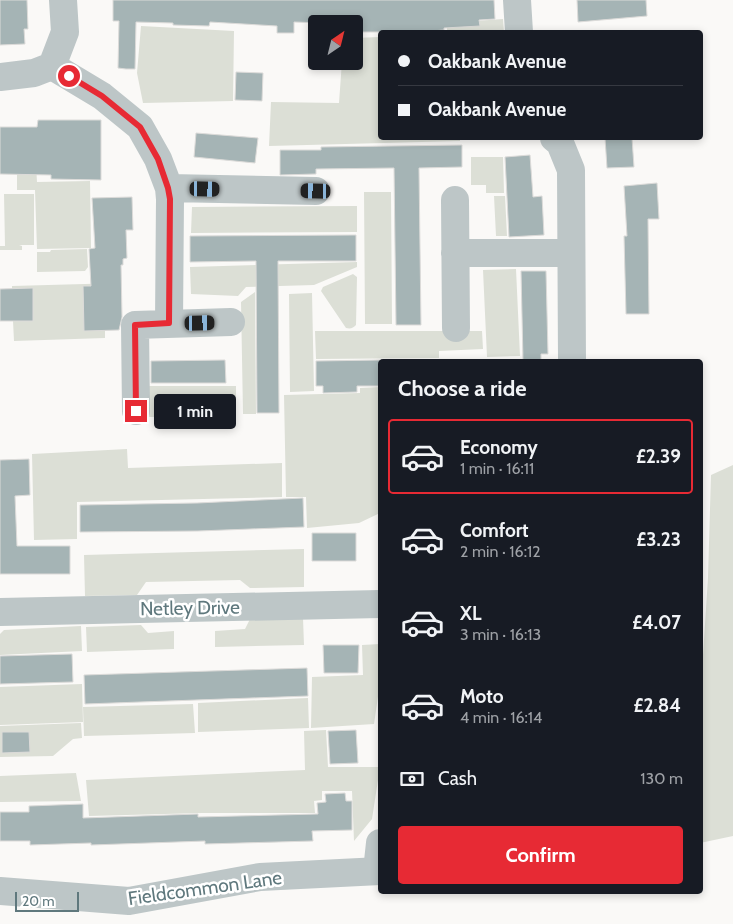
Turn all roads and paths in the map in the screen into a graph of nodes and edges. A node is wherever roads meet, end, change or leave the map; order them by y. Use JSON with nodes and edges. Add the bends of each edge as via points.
{"nodes":[{"id":1,"x":63,"y":0,"type":"edge"},
{"id":2,"x":517,"y":0,"type":"edge"},
{"id":3,"x":520,"y":30,"type":"edge"},
{"id":4,"x":52,"y":66,"type":"junction"},
{"id":5,"x":0,"y":77,"type":"edge"},
{"id":6,"x":556,"y":140,"type":"edge"},
{"id":7,"x":168,"y":188,"type":"junction"},
{"id":8,"x":316,"y":191,"type":"dead end"},
{"id":9,"x":455,"y":200,"type":"dead end"},
{"id":10,"x":455,"y":253,"type":"junction"},
{"id":11,"x":571,"y":253,"type":"junction"},
{"id":12,"x":231,"y":322,"type":"dead end"},
{"id":13,"x":169,"y":323,"type":"junction"},
{"id":14,"x":456,"y":328,"type":"dead end"},
{"id":15,"x":572,"y":359,"type":"edge"},
{"id":16,"x":136,"y":411,"type":"dead end"},
{"id":17,"x":378,"y":604,"type":"edge"},
{"id":18,"x":0,"y":612,"type":"edge"},
{"id":19,"x":378,"y":871,"type":"edge"},
{"id":20,"x":0,"y":891,"type":"edge"}],
"edges":[{"from":1,"to":4,"type":"street","via":[[65,32]]},
{"from":2,"to":3,"type":"street"},
{"from":4,"to":5,"type":"street","via":[[34,73]]},
{"from":4,"to":7,"type":"street","via":[[102,96],[140,127],[158,159]]},
{"from":6,"to":11,"type":"street","via":[[571,170]]},
{"from":7,"to":8,"type":"street"},
{"from":7,"to":13,"type":"street"},
{"from":9,"to":10,"type":"street"},
{"from":10,"to":11,"type":"street"},
{"from":10,"to":14,"type":"street"},
{"from":11,"to":15,"type":"street"},
{"from":12,"to":13,"type":"street"},
{"from":13,"to":16,"type":"street","via":[[135,325]]},
{"from":17,"to":18,"type":"street","name":"Netley Drive"},
{"from":19,"to":20,"type":"street","name":"Fieldcommon Lane","via":[[260,877],[129,901]]}]}
